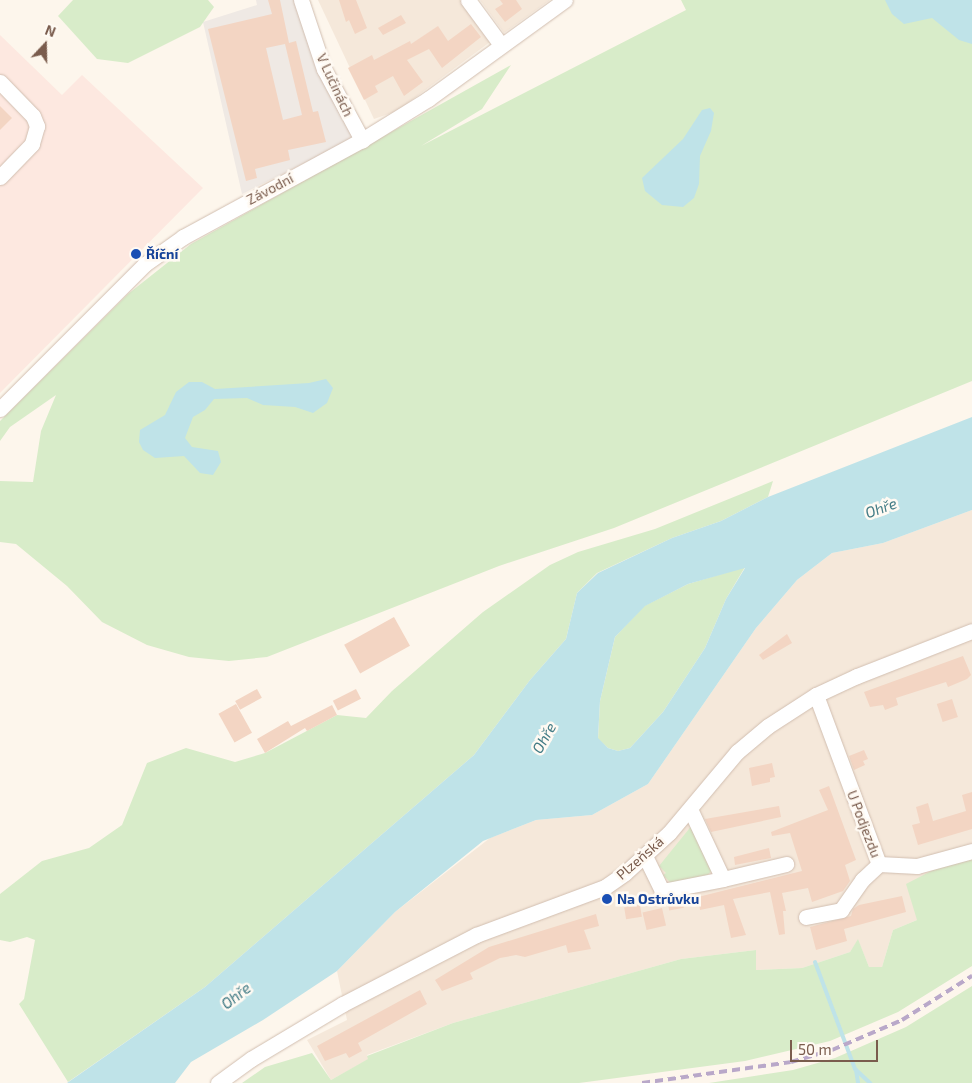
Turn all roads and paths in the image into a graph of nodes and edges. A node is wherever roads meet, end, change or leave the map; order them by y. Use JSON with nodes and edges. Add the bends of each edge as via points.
{"nodes":[{"id":1,"x":301,"y":0,"type":"edge"},
{"id":2,"x":468,"y":0,"type":"edge"},
{"id":3,"x":565,"y":0,"type":"edge"},
{"id":4,"x":501,"y":45,"type":"junction"},
{"id":5,"x":0,"y":82,"type":"edge"},
{"id":6,"x":362,"y":140,"type":"junction"},
{"id":7,"x":0,"y":177,"type":"edge"},
{"id":8,"x":0,"y":409,"type":"edge"},
{"id":9,"x":972,"y":630,"type":"edge"},
{"id":10,"x":816,"y":695,"type":"junction"},
{"id":11,"x":690,"y":809,"type":"junction"},
{"id":12,"x":972,"y":851,"type":"edge"},
{"id":13,"x":644,"y":856,"type":"junction"},
{"id":14,"x":786,"y":864,"type":"dead end"},
{"id":15,"x":879,"y":864,"type":"junction"},
{"id":16,"x":723,"y":879,"type":"junction"},
{"id":17,"x":806,"y":917,"type":"dead end"},
{"id":18,"x":218,"y":1083,"type":"edge"}],
"edges":[{"from":1,"to":6,"type":"street","name":"V Lučinách","via":[[324,69]]},
{"from":2,"to":4,"type":"street"},
{"from":3,"to":4,"type":"street","name":"Závodní"},
{"from":4,"to":6,"type":"street","name":"Závodní","via":[[428,100]]},
{"from":5,"to":7,"type":"street","via":[[33,116],[37,126],[32,144]]},
{"from":6,"to":8,"type":"street","name":"Závodní","via":[[182,237],[145,264]]},
{"from":9,"to":10,"type":"street","name":"Plzeňská"},
{"from":10,"to":11,"type":"street","name":"Plzeňská","via":[[768,726],[738,752]]},
{"from":10,"to":15,"type":"street","name":"U Podjezdu"},
{"from":11,"to":13,"type":"street","name":"Plzeňská"},
{"from":11,"to":16,"type":"street"},
{"from":12,"to":15,"type":"street","via":[[917,866]]},
{"from":13,"to":16,"type":"street","via":[[662,891]]},
{"from":13,"to":18,"type":"street","name":"Plzeňská","via":[[594,893],[476,935],[343,1004],[251,1059]]},
{"from":14,"to":16,"type":"street"},
{"from":15,"to":17,"type":"street","name":"U Podjezdu","via":[[862,880],[841,910]]}]}
